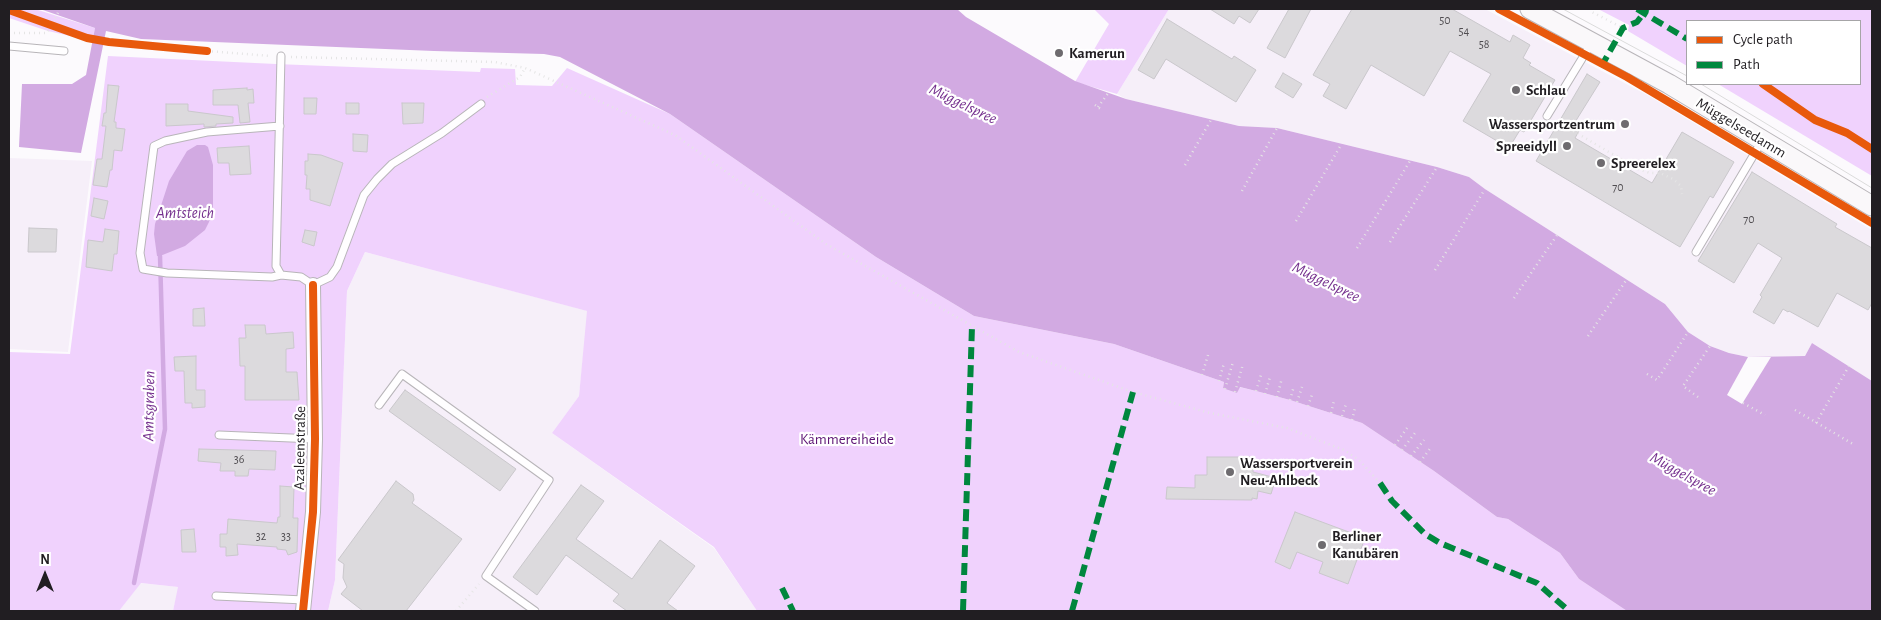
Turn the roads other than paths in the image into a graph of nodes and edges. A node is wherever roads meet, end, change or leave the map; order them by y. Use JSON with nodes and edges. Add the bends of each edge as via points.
{"nodes":[{"id":1,"x":1530,"y":9,"type":"edge"},
{"id":2,"x":1592,"y":42,"type":"junction"},
{"id":3,"x":9,"y":46,"type":"edge"},
{"id":4,"x":64,"y":51,"type":"dead end"},
{"id":5,"x":281,"y":56,"type":"road end"},
{"id":6,"x":480,"y":104,"type":"road end"},
{"id":7,"x":1547,"y":116,"type":"road end"},
{"id":8,"x":280,"y":126,"type":"junction"},
{"id":9,"x":1762,"y":140,"type":"junction"},
{"id":10,"x":1872,"y":206,"type":"edge"},
{"id":11,"x":1696,"y":252,"type":"dead end"},
{"id":12,"x":281,"y":275,"type":"junction"},
{"id":13,"x":313,"y":285,"type":"junction"},
{"id":14,"x":379,"y":405,"type":"dead end"},
{"id":15,"x":219,"y":435,"type":"dead end"},
{"id":16,"x":315,"y":439,"type":"junction"},
{"id":17,"x":216,"y":596,"type":"dead end"},
{"id":18,"x":304,"y":605,"type":"edge"},
{"id":19,"x":535,"y":611,"type":"edge"}],
"edges":[{"from":1,"to":2,"type":"main road","name":"Müggelseedamm"},
{"from":2,"to":7,"type":"lane"},
{"from":2,"to":9,"type":"main road","name":"Müggelseedamm"},
{"from":3,"to":4,"type":"lane"},
{"from":5,"to":8,"type":"lane"},
{"from":6,"to":13,"type":"lane","via":[[442,133],[392,164],[377,179],[364,195],[337,267],[330,276]]},
{"from":8,"to":12,"type":"lane","via":[[276,266]]},
{"from":8,"to":12,"type":"lane","via":[[207,132],[154,146],[140,253],[143,269],[155,272]]},
{"from":9,"to":10,"type":"main road","name":"Müggelseedamm"},
{"from":9,"to":11,"type":"lane"},
{"from":12,"to":13,"type":"lane","via":[[301,277]]},
{"from":13,"to":16,"type":"street","name":"Azaleenstraße"},
{"from":14,"to":19,"type":"lane","via":[[402,374],[549,480],[486,576]]},
{"from":15,"to":16,"type":"lane"},
{"from":16,"to":18,"type":"street","name":"Azaleenstraße","via":[[313,512]]},
{"from":17,"to":18,"type":"lane"}]}
